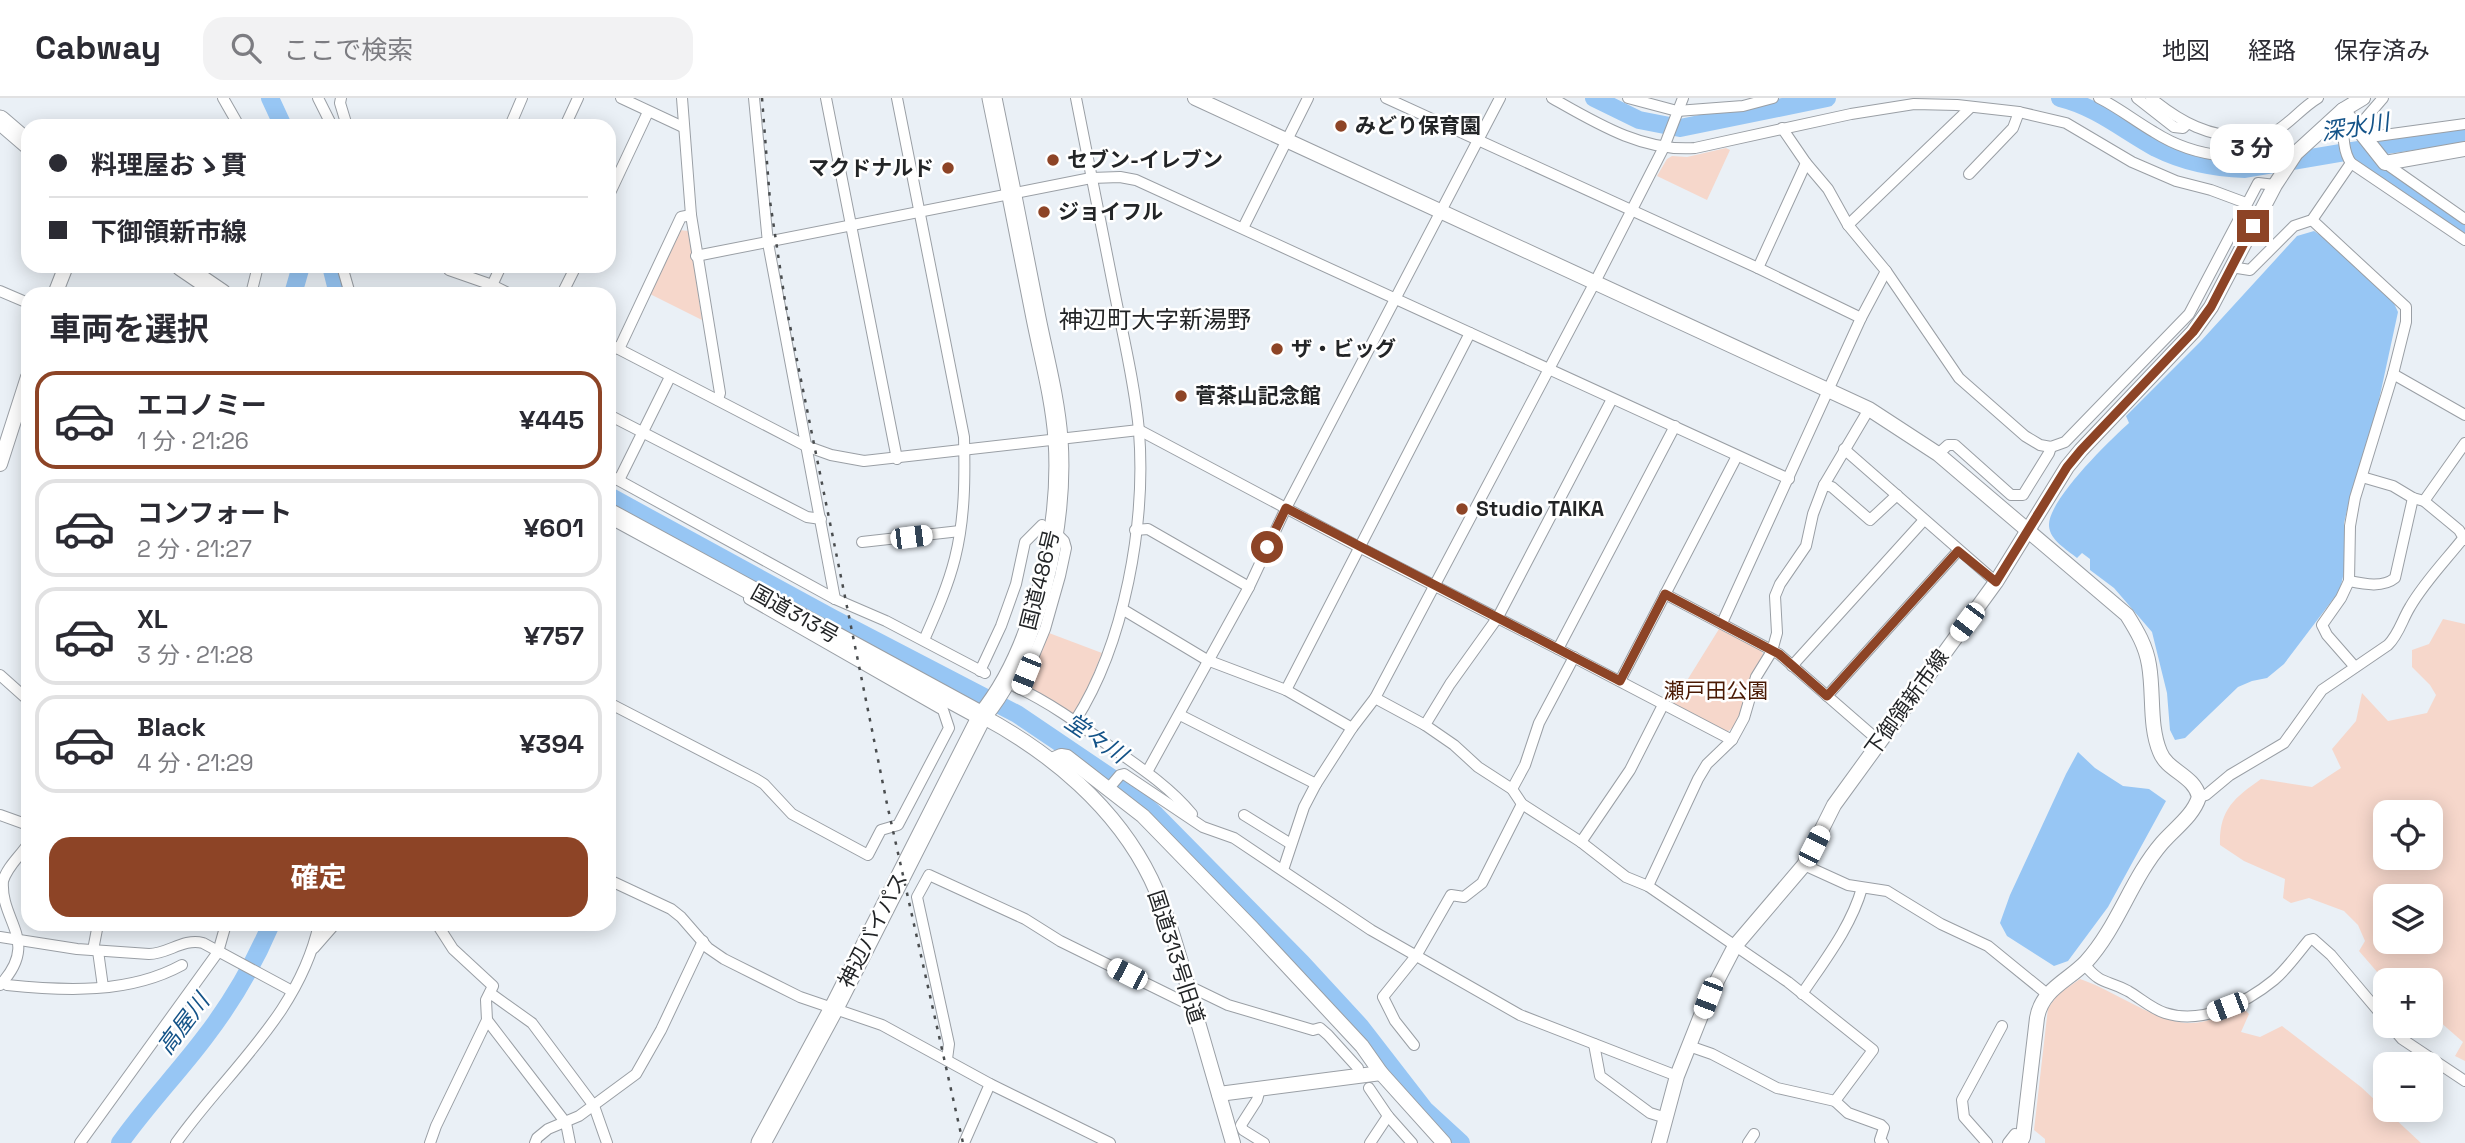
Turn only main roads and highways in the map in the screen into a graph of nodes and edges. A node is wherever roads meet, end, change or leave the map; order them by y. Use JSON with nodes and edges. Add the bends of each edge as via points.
{"nodes":[{"id":1,"x":981,"y":98,"type":"edge"},
{"id":2,"x":992,"y":98,"type":"edge"},
{"id":3,"x":0,"y":120,"type":"edge"},
{"id":4,"x":21,"y":138,"type":"edge"},
{"id":5,"x":1007,"y":196,"type":"junction"},
{"id":6,"x":191,"y":273,"type":"edge"},
{"id":7,"x":212,"y":287,"type":"edge"},
{"id":8,"x":616,"y":517,"type":"edge"},
{"id":9,"x":986,"y":694,"type":"junction"},
{"id":10,"x":761,"y":1143,"type":"edge"}],
"edges":[{"from":1,"to":5,"type":"highway","name":"国道486号"},
{"from":2,"to":5,"type":"highway","name":"国道486号"},
{"from":3,"to":4,"type":"highway"},
{"from":5,"to":9,"type":"highway","name":"国道486号","via":[[1055,411],[1053,440],[1059,469],[1041,590],[1021,649]]},
{"from":6,"to":7,"type":"highway"},
{"from":8,"to":9,"type":"highway","name":"国道313号","via":[[721,573]]},
{"from":9,"to":10,"type":"highway","name":"神辺バイパス","via":[[833,1010]]}]}
